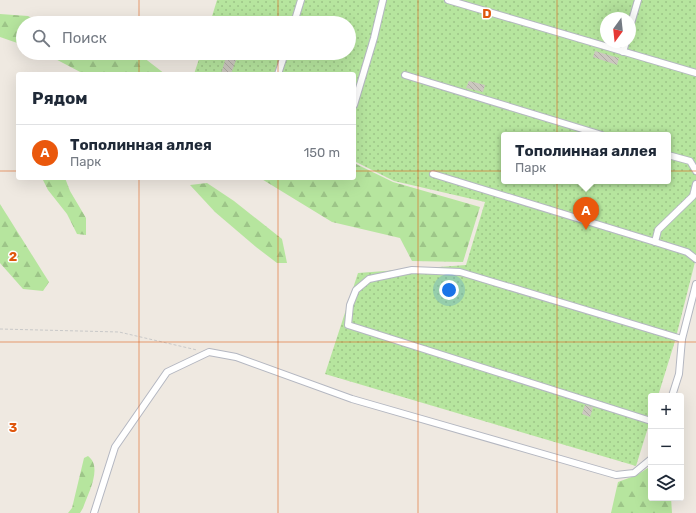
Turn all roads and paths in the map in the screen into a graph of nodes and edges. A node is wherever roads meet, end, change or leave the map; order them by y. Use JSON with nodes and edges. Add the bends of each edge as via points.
{"nodes":[{"id":1,"x":301,"y":0,"type":"edge"},
{"id":2,"x":383,"y":0,"type":"edge"},
{"id":3,"x":448,"y":0,"type":"edge"},
{"id":4,"x":638,"y":0,"type":"edge"},
{"id":5,"x":634,"y":12,"type":"edge"},
{"id":6,"x":296,"y":16,"type":"edge"},
{"id":7,"x":624,"y":48,"type":"edge"},
{"id":8,"x":623,"y":52,"type":"junction"},
{"id":9,"x":283,"y":60,"type":"edge"},
{"id":10,"x":279,"y":72,"type":"edge"},
{"id":11,"x":696,"y":73,"type":"edge"},
{"id":12,"x":405,"y":75,"type":"dead end"},
{"id":13,"x":356,"y":98,"type":"edge"},
{"id":14,"x":592,"y":132,"type":"edge"},
{"id":15,"x":671,"y":156,"type":"edge"},
{"id":16,"x":696,"y":171,"type":"edge"},
{"id":17,"x":433,"y":174,"type":"dead end"},
{"id":18,"x":696,"y":184,"type":"edge"},
{"id":19,"x":655,"y":242,"type":"junction"},
{"id":20,"x":696,"y":258,"type":"edge"},
{"id":21,"x":696,"y":284,"type":"edge"},
{"id":22,"x":0,"y":329,"type":"edge"},
{"id":23,"x":682,"y":339,"type":"junction"},
{"id":24,"x":209,"y":352,"type":"junction"},
{"id":25,"x":673,"y":393,"type":"edge"},
{"id":26,"x":648,"y":420,"type":"edge"},
{"id":27,"x":648,"y":461,"type":"edge"},
{"id":28,"x":94,"y":513,"type":"edge"}],
"edges":[{"from":1,"to":6,"type":"lane"},
{"from":2,"to":13,"type":"lane"},
{"from":3,"to":8,"type":"lane"},
{"from":4,"to":5,"type":"lane"},
{"from":7,"to":8,"type":"lane"},
{"from":8,"to":11,"type":"lane"},
{"from":9,"to":10,"type":"lane"},
{"from":12,"to":14,"type":"lane"},
{"from":15,"to":16,"type":"lane","via":[[690,161]]},
{"from":17,"to":19,"type":"lane"},
{"from":18,"to":19,"type":"lane","via":[[693,196],[658,230]]},
{"from":19,"to":20,"type":"lane","via":[[687,252]]},
{"from":21,"to":23,"type":"lane"},
{"from":22,"to":24,"type":"path","via":[[119,332]]},
{"from":23,"to":25,"type":"lane","via":[[679,374]]},
{"from":23,"to":26,"type":"lane","via":[[460,272],[412,270],[369,279],[356,290],[350,304],[348,325]]},
{"from":24,"to":27,"type":"lane","via":[[236,357],[352,399],[616,475],[634,472]]},
{"from":24,"to":28,"type":"lane","via":[[166,372],[115,447]]}]}
